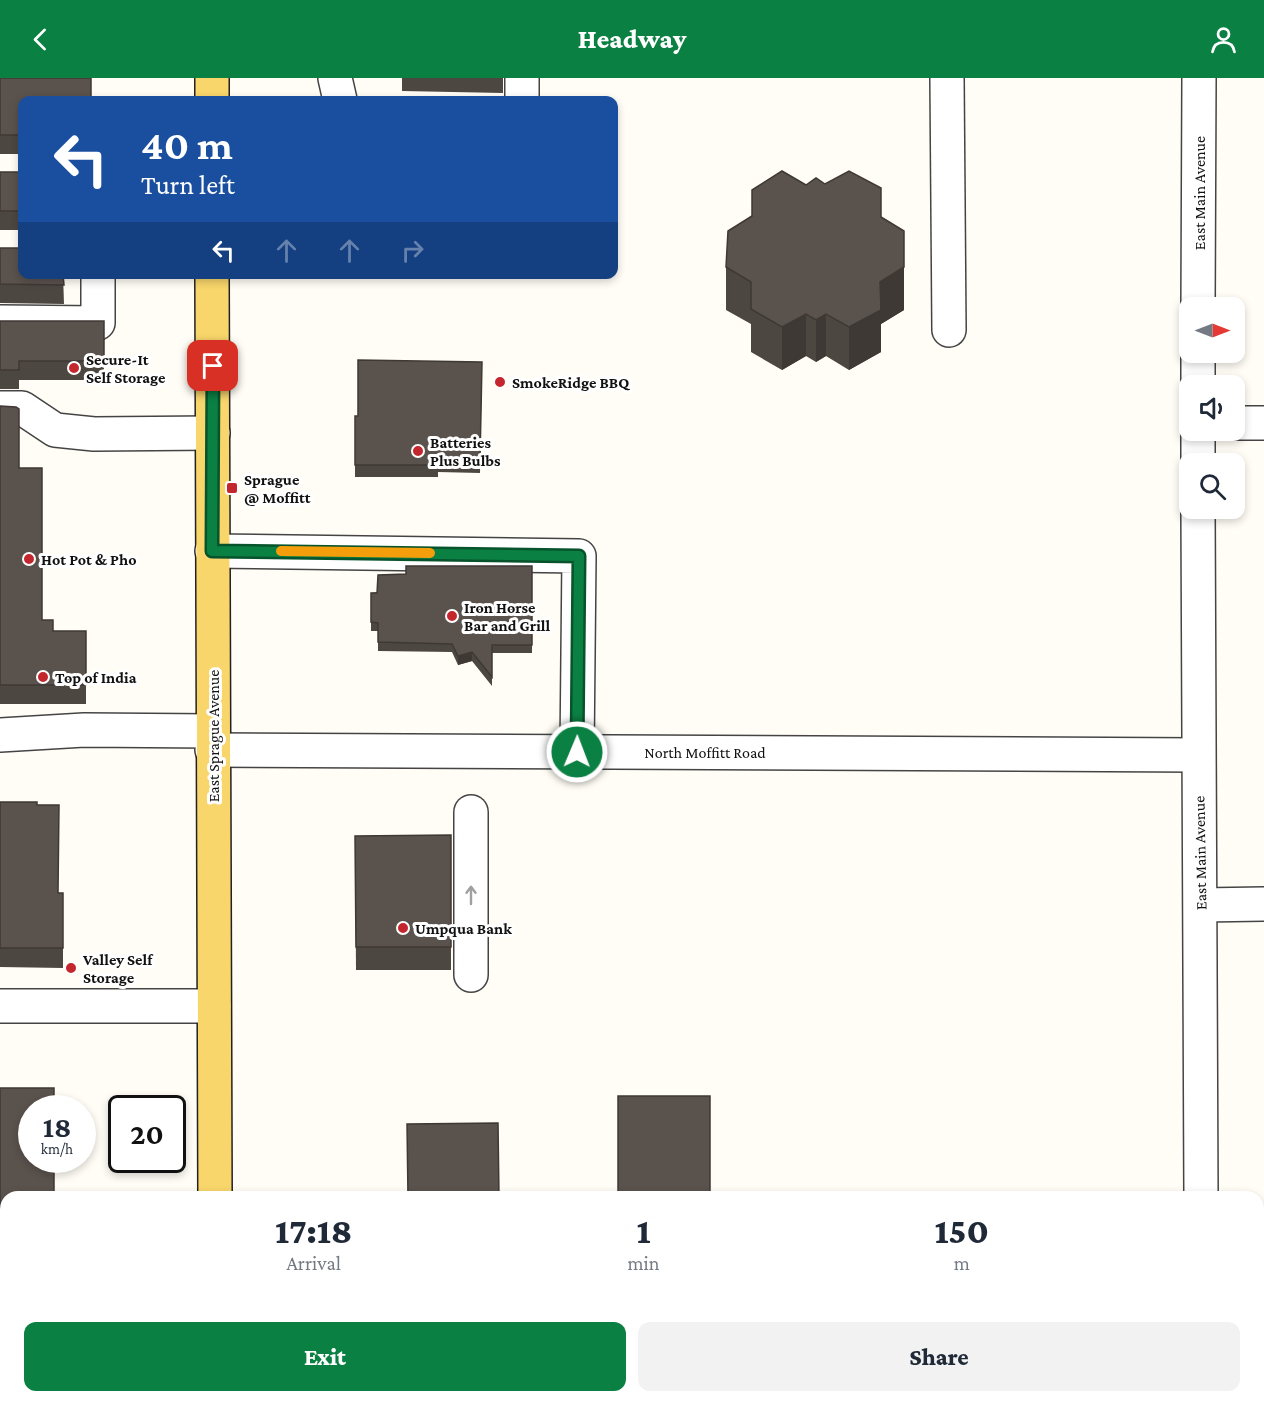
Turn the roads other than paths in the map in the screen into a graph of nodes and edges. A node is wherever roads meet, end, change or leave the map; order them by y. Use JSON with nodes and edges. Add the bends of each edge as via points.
{"nodes":[{"id":1,"x":212,"y":78,"type":"edge"},
{"id":2,"x":335,"y":78,"type":"edge"},
{"id":3,"x":522,"y":78,"type":"edge"},
{"id":4,"x":947,"y":78,"type":"edge"},
{"id":5,"x":1199,"y":78,"type":"edge"},
{"id":6,"x":212,"y":96,"type":"edge"},
{"id":7,"x":339,"y":96,"type":"edge"},
{"id":8,"x":522,"y":96,"type":"edge"},
{"id":9,"x":98,"y":279,"type":"edge"},
{"id":10,"x":212,"y":279,"type":"edge"},
{"id":11,"x":1198,"y":297,"type":"edge"},
{"id":12,"x":0,"y":322,"type":"edge"},
{"id":13,"x":949,"y":330,"type":"dead end"},
{"id":14,"x":0,"y":408,"type":"edge"},
{"id":15,"x":1245,"y":423,"type":"edge"},
{"id":16,"x":1264,"y":423,"type":"edge"},
{"id":17,"x":213,"y":433,"type":"junction"},
{"id":18,"x":1198,"y":519,"type":"edge"},
{"id":19,"x":212,"y":551,"type":"junction"},
{"id":20,"x":0,"y":735,"type":"edge"},
{"id":21,"x":212,"y":740,"type":"junction"},
{"id":22,"x":577,"y":752,"type":"junction"},
{"id":23,"x":1198,"y":755,"type":"junction"},
{"id":24,"x":471,"y":812,"type":"dead end"},
{"id":25,"x":1264,"y":904,"type":"edge"},
{"id":26,"x":1201,"y":905,"type":"junction"},
{"id":27,"x":471,"y":975,"type":"dead end"},
{"id":28,"x":0,"y":1006,"type":"edge"},
{"id":29,"x":214,"y":1006,"type":"junction"},
{"id":30,"x":215,"y":1191,"type":"edge"},
{"id":31,"x":1200,"y":1191,"type":"edge"}],
"edges":[{"from":1,"to":6,"type":"main road"},
{"from":2,"to":7,"type":"street"},
{"from":3,"to":8,"type":"street"},
{"from":4,"to":13,"type":"street"},
{"from":5,"to":11,"type":"street","name":"East Main Avenue"},
{"from":9,"to":12,"type":"street","via":[[98,323]]},
{"from":10,"to":17,"type":"main road","name":"East Sprague Avenue"},
{"from":14,"to":17,"type":"street","via":[[22,408],[55,430],[94,434]]},
{"from":15,"to":16,"type":"street"},
{"from":17,"to":19,"type":"main road","name":"East Sprague Avenue"},
{"from":18,"to":23,"type":"street","name":"East Main Avenue"},
{"from":19,"to":21,"type":"main road","name":"East Sprague Avenue"},
{"from":19,"to":22,"type":"street","via":[[579,556]]},
{"from":20,"to":21,"type":"street","name":"North Moffitt Road","via":[[84,730]]},
{"from":21,"to":22,"type":"street","name":"North Moffitt Road"},
{"from":21,"to":29,"type":"main road","name":"East Sprague Avenue"},
{"from":22,"to":23,"type":"street","name":"North Moffitt Road"},
{"from":23,"to":26,"type":"street","name":"East Main Avenue"},
{"from":27,"to":24,"type":"street","one_way":true},
{"from":25,"to":26,"type":"street"},
{"from":26,"to":31,"type":"street","name":"East Main Avenue"},
{"from":28,"to":29,"type":"street"},
{"from":29,"to":30,"type":"main road","name":"East Sprague Avenue"}]}
